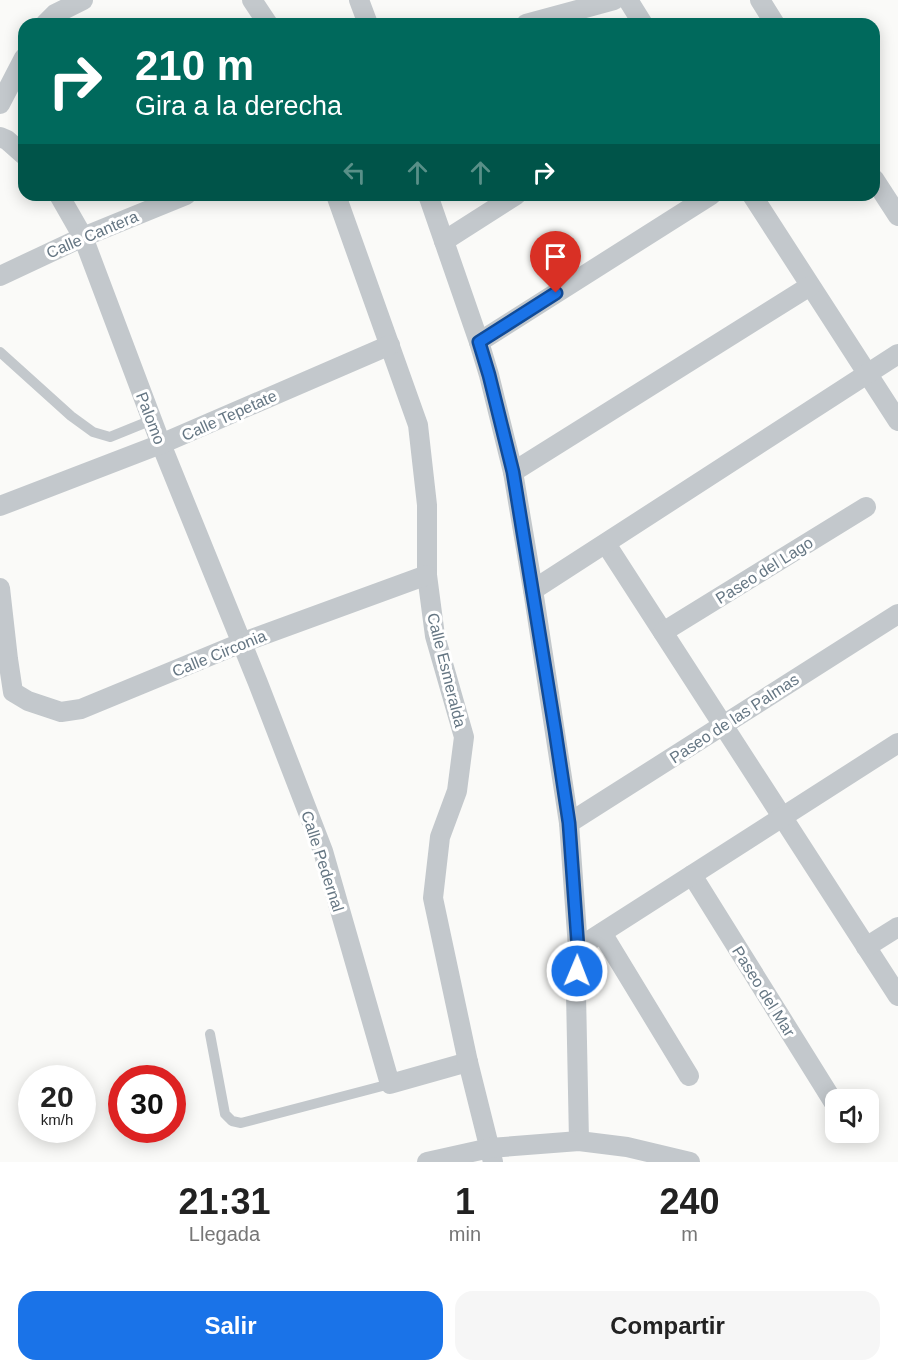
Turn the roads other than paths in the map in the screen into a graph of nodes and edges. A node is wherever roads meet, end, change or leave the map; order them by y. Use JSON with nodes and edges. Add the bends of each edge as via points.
{"nodes":[{"id":1,"x":83,"y":0,"type":"edge"},
{"id":2,"x":252,"y":0,"type":"edge"},
{"id":3,"x":359,"y":0,"type":"edge"},
{"id":4,"x":614,"y":0,"type":"edge"},
{"id":5,"x":628,"y":0,"type":"edge"},
{"id":6,"x":760,"y":0,"type":"edge"},
{"id":7,"x":51,"y":18,"type":"edge"},
{"id":8,"x":264,"y":18,"type":"edge"},
{"id":9,"x":366,"y":18,"type":"edge"},
{"id":10,"x":548,"y":18,"type":"edge"},
{"id":11,"x":639,"y":18,"type":"edge"},
{"id":12,"x":771,"y":18,"type":"edge"},
{"id":13,"x":18,"y":70,"type":"edge"},
{"id":14,"x":0,"y":104,"type":"edge"},
{"id":15,"x":0,"y":137,"type":"edge"},
{"id":16,"x":18,"y":150,"type":"edge"},
{"id":17,"x":880,"y":188,"type":"edge"},
{"id":18,"x":62,"y":201,"type":"edge"},
{"id":19,"x":171,"y":201,"type":"edge"},
{"id":20,"x":338,"y":201,"type":"edge"},
{"id":21,"x":430,"y":201,"type":"edge"},
{"id":22,"x":507,"y":201,"type":"edge"},
{"id":23,"x":702,"y":201,"type":"edge"},
{"id":24,"x":756,"y":201,"type":"edge"},
{"id":25,"x":898,"y":216,"type":"edge"},
{"id":26,"x":83,"y":237,"type":"junction"},
{"id":27,"x":444,"y":241,"type":"junction"},
{"id":28,"x":0,"y":276,"type":"edge"},
{"id":29,"x":810,"y":286,"type":"junction"},
{"id":30,"x":479,"y":342,"type":"junction"},
{"id":31,"x":390,"y":345,"type":"junction"},
{"id":32,"x":0,"y":352,"type":"edge"},
{"id":33,"x":898,"y":354,"type":"edge"},
{"id":34,"x":868,"y":374,"type":"junction"},
{"id":35,"x":152,"y":420,"type":"junction"},
{"id":36,"x":898,"y":421,"type":"edge"},
{"id":37,"x":161,"y":444,"type":"junction"},
{"id":38,"x":513,"y":472,"type":"junction"},
{"id":39,"x":0,"y":506,"type":"edge"},
{"id":40,"x":866,"y":507,"type":"dead end"},
{"id":41,"x":606,"y":544,"type":"junction"},
{"id":42,"x":427,"y":574,"type":"junction"},
{"id":43,"x":0,"y":588,"type":"edge"},
{"id":44,"x":533,"y":590,"type":"junction"},
{"id":45,"x":898,"y":614,"type":"edge"},
{"id":46,"x":663,"y":632,"type":"junction"},
{"id":47,"x":241,"y":643,"type":"junction"},
{"id":48,"x":723,"y":725,"type":"junction"},
{"id":49,"x":898,"y":743,"type":"edge"},
{"id":50,"x":783,"y":817,"type":"junction"},
{"id":51,"x":569,"y":823,"type":"junction"},
{"id":52,"x":692,"y":875,"type":"junction"},
{"id":53,"x":898,"y":927,"type":"edge"},
{"id":54,"x":602,"y":933,"type":"junction"},
{"id":55,"x":866,"y":947,"type":"junction"},
{"id":56,"x":578,"y":948,"type":"junction"},
{"id":57,"x":898,"y":996,"type":"edge"},
{"id":58,"x":210,"y":1034,"type":"dead end"},
{"id":59,"x":468,"y":1062,"type":"junction"},
{"id":60,"x":689,"y":1076,"type":"dead end"},
{"id":61,"x":390,"y":1084,"type":"junction"},
{"id":62,"x":825,"y":1089,"type":"edge"},
{"id":63,"x":579,"y":1141,"type":"junction"},
{"id":64,"x":491,"y":1155,"type":"edge"},
{"id":65,"x":628,"y":1155,"type":"edge"},
{"id":66,"x":427,"y":1162,"type":"edge"},
{"id":67,"x":690,"y":1162,"type":"edge"}],
"edges":[{"from":1,"to":7,"type":"street"},
{"from":2,"to":8,"type":"street"},
{"from":3,"to":9,"type":"street"},
{"from":4,"to":10,"type":"street"},
{"from":5,"to":11,"type":"street"},
{"from":6,"to":12,"type":"street"},
{"from":13,"to":14,"type":"street"},
{"from":15,"to":16,"type":"street"},
{"from":17,"to":25,"type":"street"},
{"from":18,"to":26,"type":"street","name":"Palomo"},
{"from":19,"to":26,"type":"street","name":"Calle Cantera"},
{"from":20,"to":31,"type":"street","name":"Calle Esmeralda"},
{"from":21,"to":27,"type":"street"},
{"from":22,"to":27,"type":"street"},
{"from":23,"to":30,"type":"street"},
{"from":24,"to":29,"type":"street"},
{"from":26,"to":28,"type":"street","name":"Calle Cantera"},
{"from":26,"to":35,"type":"street","name":"Palomo"},
{"from":27,"to":30,"type":"street"},
{"from":29,"to":34,"type":"street"},
{"from":29,"to":38,"type":"street"},
{"from":30,"to":38,"type":"street"},
{"from":31,"to":37,"type":"street","name":"Calle Tepetate"},
{"from":31,"to":42,"type":"street","name":"Calle Esmeralda","via":[[418,425],[427,505]]},
{"from":32,"to":35,"type":"lane","via":[[93,432],[110,437]]},
{"from":33,"to":34,"type":"street"},
{"from":34,"to":36,"type":"street"},
{"from":34,"to":41,"type":"street"},
{"from":35,"to":37,"type":"street","name":"Palomo"},
{"from":37,"to":39,"type":"street","name":"Calle Tepetate"},
{"from":37,"to":47,"type":"street","name":"Palomo"},
{"from":38,"to":44,"type":"street"},
{"from":40,"to":46,"type":"street","name":"Paseo del Lago"},
{"from":41,"to":44,"type":"street"},
{"from":41,"to":46,"type":"street"},
{"from":42,"to":47,"type":"street","name":"Calle Circonia"},
{"from":42,"to":59,"type":"street","name":"Calle Esmeralda","via":[[435,636],[464,737],[457,791],[440,837],[433,898]]},
{"from":43,"to":47,"type":"street","name":"Calle Circonia","via":[[13,692],[61,712],[81,709]]},
{"from":44,"to":51,"type":"street"},
{"from":45,"to":48,"type":"street","name":"Paseo de las Palmas"},
{"from":46,"to":48,"type":"street"},
{"from":47,"to":61,"type":"street","name":"Calle Pedernal","via":[[323,851]]},
{"from":48,"to":50,"type":"street"},
{"from":48,"to":51,"type":"street","name":"Paseo de las Palmas"},
{"from":49,"to":50,"type":"street"},
{"from":50,"to":52,"type":"street"},
{"from":50,"to":55,"type":"street"},
{"from":51,"to":56,"type":"street"},
{"from":52,"to":54,"type":"street"},
{"from":52,"to":62,"type":"street","name":"Paseo del Mar"},
{"from":53,"to":55,"type":"street"},
{"from":54,"to":56,"type":"street"},
{"from":54,"to":60,"type":"street"},
{"from":55,"to":57,"type":"street"},
{"from":56,"to":63,"type":"street"},
{"from":58,"to":61,"type":"lane","via":[[225,1114],[241,1123]]},
{"from":59,"to":61,"type":"street"},
{"from":59,"to":64,"type":"street","name":"Calle Esmeralda"},
{"from":63,"to":64,"type":"street"},
{"from":63,"to":65,"type":"street"},
{"from":64,"to":66,"type":"street"},
{"from":65,"to":67,"type":"street"}]}
